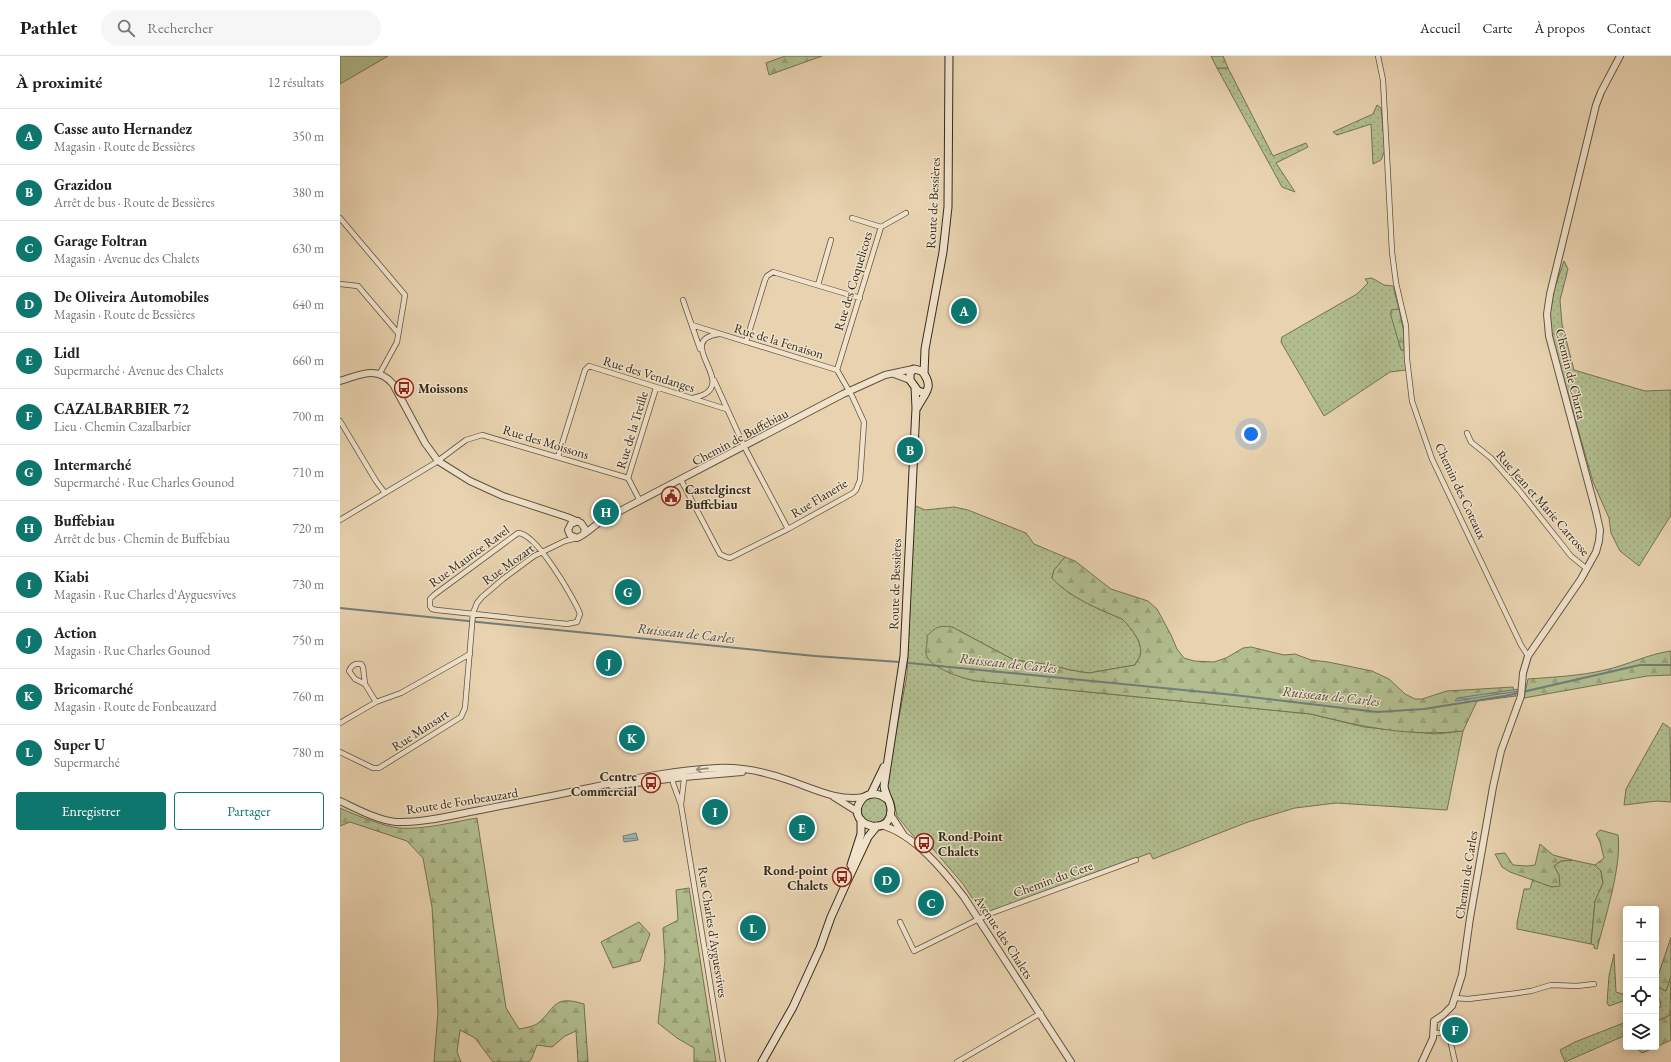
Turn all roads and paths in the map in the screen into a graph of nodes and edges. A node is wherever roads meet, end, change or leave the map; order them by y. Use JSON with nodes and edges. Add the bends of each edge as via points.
{"nodes":[{"id":1,"x":949,"y":56,"type":"edge"},
{"id":2,"x":1378,"y":56,"type":"edge"},
{"id":3,"x":1620,"y":56,"type":"edge"},
{"id":4,"x":906,"y":213,"type":"dead end"},
{"id":5,"x":340,"y":218,"type":"edge"},
{"id":6,"x":852,"y":218,"type":"dead end"},
{"id":7,"x":881,"y":227,"type":"junction"},
{"id":8,"x":830,"y":240,"type":"dead end"},
{"id":9,"x":340,"y":284,"type":"edge"},
{"id":10,"x":818,"y":285,"type":"junction"},
{"id":11,"x":860,"y":298,"type":"junction"},
{"id":12,"x":683,"y":300,"type":"dead end"},
{"id":13,"x":692,"y":325,"type":"junction"},
{"id":14,"x":398,"y":333,"type":"junction"},
{"id":15,"x":720,"y":334,"type":"junction"},
{"id":16,"x":746,"y":342,"type":"junction"},
{"id":17,"x":925,"y":349,"type":"junction"},
{"id":18,"x":702,"y":352,"type":"junction"},
{"id":19,"x":914,"y":369,"type":"junction"},
{"id":20,"x":837,"y":370,"type":"junction"},
{"id":21,"x":380,"y":374,"type":"junction"},
{"id":22,"x":890,"y":374,"type":"junction"},
{"id":23,"x":924,"y":374,"type":"junction"},
{"id":24,"x":714,"y":380,"type":"junction"},
{"id":25,"x":910,"y":380,"type":"junction"},
{"id":26,"x":340,"y":381,"type":"edge"},
{"id":27,"x":915,"y":387,"type":"junction"},
{"id":28,"x":656,"y":388,"type":"junction"},
{"id":29,"x":849,"y":392,"type":"junction"},
{"id":30,"x":925,"y":393,"type":"junction"},
{"id":31,"x":690,"y":398,"type":"junction"},
{"id":32,"x":916,"y":408,"type":"junction"},
{"id":33,"x":726,"y":409,"type":"junction"},
{"id":34,"x":340,"y":421,"type":"edge"},
{"id":35,"x":1467,"y":434,"type":"dead end"},
{"id":36,"x":744,"y":446,"type":"junction"},
{"id":37,"x":558,"y":457,"type":"junction"},
{"id":38,"x":438,"y":461,"type":"junction"},
{"id":39,"x":628,"y":478,"type":"junction"},
{"id":40,"x":680,"y":480,"type":"junction"},
{"id":41,"x":385,"y":493,"type":"junction"},
{"id":42,"x":640,"y":501,"type":"junction"},
{"id":43,"x":561,"y":516,"type":"junction"},
{"id":44,"x":340,"y":520,"type":"edge"},
{"id":45,"x":579,"y":522,"type":"junction"},
{"id":46,"x":601,"y":522,"type":"junction"},
{"id":47,"x":569,"y":527,"type":"junction"},
{"id":48,"x":788,"y":529,"type":"junction"},
{"id":49,"x":584,"y":533,"type":"junction"},
{"id":50,"x":569,"y":534,"type":"junction"},
{"id":51,"x":577,"y":538,"type":"junction"},
{"id":52,"x":565,"y":541,"type":"junction"},
{"id":53,"x":543,"y":552,"type":"junction"},
{"id":54,"x":1587,"y":569,"type":"junction"},
{"id":55,"x":473,"y":613,"type":"junction"},
{"id":56,"x":470,"y":654,"type":"junction"},
{"id":57,"x":1528,"y":656,"type":"junction"},
{"id":58,"x":365,"y":684,"type":"dead end"},
{"id":59,"x":1521,"y":684,"type":"joint"},
{"id":60,"x":376,"y":702,"type":"junction"},
{"id":61,"x":340,"y":724,"type":"edge"},
{"id":62,"x":340,"y":752,"type":"edge"},
{"id":63,"x":887,"y":759,"type":"junction"},
{"id":64,"x":678,"y":776,"type":"junction"},
{"id":65,"x":829,"y":794,"type":"junction"},
{"id":66,"x":871,"y":794,"type":"junction"},
{"id":67,"x":864,"y":797,"type":"junction"},
{"id":68,"x":886,"y":799,"type":"junction"},
{"id":69,"x":340,"y":801,"type":"edge"},
{"id":70,"x":681,"y":805,"type":"junction"},
{"id":71,"x":858,"y":812,"type":"junction"},
{"id":72,"x":890,"y":814,"type":"junction"},
{"id":73,"x":861,"y":820,"type":"junction"},
{"id":74,"x":879,"y":826,"type":"junction"},
{"id":75,"x":904,"y":835,"type":"junction"},
{"id":76,"x":1136,"y":860,"type":"dead end"},
{"id":77,"x":845,"y":886,"type":"junction"},
{"id":78,"x":978,"y":919,"type":"junction"},
{"id":79,"x":900,"y":922,"type":"dead end"},
{"id":80,"x":1594,"y":984,"type":"dead end"},
{"id":81,"x":1456,"y":998,"type":"junction"},
{"id":82,"x":1041,"y":1013,"type":"junction"},
{"id":83,"x":1434,"y":1033,"type":"junction"},
{"id":84,"x":723,"y":1062,"type":"edge"},
{"id":85,"x":762,"y":1062,"type":"edge"},
{"id":86,"x":957,"y":1062,"type":"edge"},
{"id":87,"x":1071,"y":1062,"type":"edge"},
{"id":88,"x":1422,"y":1062,"type":"edge"},
{"id":89,"x":1455,"y":1062,"type":"edge"}],
"edges":[{"from":1,"to":17,"type":"main road","name":"Route de Bessières","via":[[948,207],[943,252]]},
{"from":2,"to":57,"type":"street","name":"Chemin des Coteaux","via":[[1383,80],[1392,252],[1406,326],[1412,401],[1432,459]]},
{"from":3,"to":54,"type":"street","name":"Chemin de Charta","via":[[1596,105],[1547,314],[1549,336],[1600,530],[1598,549]]},
{"from":4,"to":7,"type":"street"},
{"from":5,"to":14,"type":"street","via":[[405,294]]},
{"from":6,"to":7,"type":"street","name":"Rue des Coquelicots"},
{"from":7,"to":11,"type":"street","name":"Rue des Coquelicots"},
{"from":8,"to":10,"type":"street"},
{"from":9,"to":14,"type":"street","via":[[358,286]]},
{"from":10,"to":11,"type":"street"},
{"from":10,"to":16,"type":"street","via":[[773,272],[770,274],[765,280]]},
{"from":11,"to":20,"type":"street","name":"Rue des Coquelicots"},
{"from":12,"to":13,"type":"street"},
{"from":13,"to":15,"type":"street","name":"Rue de la Fenaison"},
{"from":13,"to":18,"type":"street"},
{"from":14,"to":21,"type":"street","via":[[397,342]]},
{"from":15,"to":16,"type":"street","name":"Rue de la Fenaison"},
{"from":15,"to":18,"type":"street","via":[[706,339],[701,346]]},
{"from":16,"to":20,"type":"street","name":"Rue de la Fenaison"},
{"from":17,"to":19,"type":"main road","name":"Route de Bessières"},
{"from":17,"to":23,"type":"main road","name":"Route de Bessières"},
{"from":18,"to":24,"type":"street"},
{"from":19,"to":22,"type":"street","name":"Chemin de Buffebiau"},
{"from":19,"to":23,"type":"main road","via":[[920,369]]},
{"from":19,"to":25,"type":"main road","name":"Route de Bessières","via":[[910,373]]},
{"from":20,"to":29,"type":"street","name":"Rue de la Fenaison"},
{"from":21,"to":26,"type":"street","via":[[364,373]]},
{"from":21,"to":38,"type":"street","name":"Chemin de Buffebiau","via":[[393,384],[425,443]]},
{"from":22,"to":25,"type":"street"},
{"from":22,"to":29,"type":"street","name":"Chemin de Buffebiau"},
{"from":23,"to":30,"type":"main road","name":"Route de Bessières","via":[[930,386]]},
{"from":24,"to":31,"type":"street","via":[[708,392]]},
{"from":24,"to":33,"type":"street"},
{"from":25,"to":27,"type":"main road"},
{"from":27,"to":30,"type":"main road"},
{"from":27,"to":32,"type":"main road","name":"Route de Bessières"},
{"from":28,"to":31,"type":"street","name":"Rue des Vendanges"},
{"from":28,"to":37,"type":"street","name":"Rue des Vendanges","via":[[589,366],[585,370]]},
{"from":28,"to":39,"type":"street","name":"Rue de la Treille"},
{"from":29,"to":36,"type":"street","name":"Chemin de Buffebiau"},
{"from":29,"to":48,"type":"street","name":"Rue Flanerie","via":[[864,422],[859,485],[853,493]]},
{"from":30,"to":32,"type":"main road","name":"Route de Bessières"},
{"from":31,"to":33,"type":"street","name":"Rue des Vendanges"},
{"from":32,"to":63,"type":"main road","name":"Route de Bessières","via":[[904,656]]},
{"from":33,"to":36,"type":"street"},
{"from":34,"to":41,"type":"street"},
{"from":35,"to":54,"type":"street","name":"Rue Jean et Marie Carrosse","via":[[1471,442],[1491,458],[1518,489],[1570,556]]},
{"from":36,"to":40,"type":"street","name":"Chemin de Buffebiau"},
{"from":36,"to":48,"type":"street"},
{"from":37,"to":38,"type":"street","name":"Rue des Moissons","via":[[482,435],[466,440]]},
{"from":37,"to":39,"type":"street","name":"Rue des Moissons"},
{"from":38,"to":41,"type":"street","name":"Rue des Moissons"},
{"from":38,"to":43,"type":"street","name":"Chemin de Buffebiau","via":[[470,481],[503,496]]},
{"from":39,"to":42,"type":"street"},
{"from":40,"to":42,"type":"street","name":"Chemin de Buffebiau"},
{"from":40,"to":48,"type":"street","name":"Rue Flanerie","via":[[720,554],[726,557],[730,558]]},
{"from":41,"to":44,"type":"street","name":"Rue des Moissons"},
{"from":42,"to":46,"type":"street","name":"Chemin de Buffebiau"},
{"from":43,"to":45,"type":"street","name":"Chemin de Buffebiau"},
{"from":43,"to":47,"type":"street"},
{"from":45,"to":46,"type":"street","name":"Chemin de Buffebiau"},
{"from":45,"to":47,"type":"street"},
{"from":45,"to":49,"type":"street","via":[[584,526]]},
{"from":46,"to":49,"type":"street","name":"Chemin de Buffebiau"},
{"from":47,"to":50,"type":"street"},
{"from":49,"to":51,"type":"street"},
{"from":50,"to":51,"type":"street"},
{"from":50,"to":52,"type":"street"},
{"from":51,"to":52,"type":"street","name":"Rue Mozart"},
{"from":52,"to":53,"type":"street","name":"Rue Mozart"},
{"from":53,"to":55,"type":"street","name":"Rue Mozart","via":[[503,579],[477,603]]},
{"from":53,"to":55,"type":"street","via":[[577,607],[580,614],[577,622],[567,624]]},
{"from":53,"to":55,"type":"street","name":"Rue Maurice Ravel","via":[[527,535],[518,532],[430,599],[432,609]]},
{"from":54,"to":57,"type":"street","name":"Chemin de Charta"},
{"from":55,"to":56,"type":"street","name":"Rue Mansart"},
{"from":56,"to":60,"type":"street","via":[[401,693]]},
{"from":56,"to":62,"type":"street","name":"Rue Mansart","via":[[465,708],[461,717],[378,768]]},
{"from":57,"to":59,"type":"street","name":"Chemin de Charta"},
{"from":58,"to":60,"type":"street"},
{"from":59,"to":81,"type":"street","name":"Chemin de Carles","via":[[1521,696],[1501,751],[1493,787]]},
{"from":60,"to":61,"type":"street"},
{"from":63,"to":66,"type":"main road","name":"Route de Bessières"},
{"from":63,"to":68,"type":"main road","name":"Route de Bessières","via":[[884,786]]},
{"from":64,"to":65,"type":"street","via":[[729,768],[787,779]]},
{"from":64,"to":69,"type":"street","name":"Route de Fonbeauzard","via":[[590,788],[420,821],[384,820]]},
{"from":64,"to":70,"type":"street","name":"Rue Charles d'Ayguesvives"},
{"from":64,"to":70,"type":"street","name":"Rue Charles d'Ayguesvives"},
{"from":65,"to":67,"type":"street","via":[[850,799]]},
{"from":65,"to":71,"type":"street"},
{"from":66,"to":67,"type":"main road"},
{"from":66,"to":68,"type":"main road","via":[[878,794]]},
{"from":67,"to":71,"type":"main road","via":[[859,804]]},
{"from":68,"to":72,"type":"main road","name":"Route de Bessières","via":[[890,806]]},
{"from":70,"to":84,"type":"street","name":"Rue Charles d'Ayguesvives"},
{"from":71,"to":73,"type":"main road"},
{"from":72,"to":74,"type":"main road","via":[[886,822]]},
{"from":72,"to":75,"type":"street","name":"Avenue des Chalets"},
{"from":73,"to":74,"type":"main road","via":[[868,826]]},
{"from":73,"to":77,"type":"main road","via":[[861,834]]},
{"from":74,"to":75,"type":"street","name":"Avenue des Chalets"},
{"from":74,"to":77,"type":"main road","via":[[868,837]]},
{"from":75,"to":78,"type":"street","name":"Avenue des Chalets","via":[[950,878]]},
{"from":76,"to":78,"type":"street","name":"Chemin du Cere"},
{"from":77,"to":85,"type":"main road","via":[[793,1008]]},
{"from":78,"to":79,"type":"street","name":"Chemin du Cere","via":[[914,951]]},
{"from":78,"to":82,"type":"street","name":"Avenue des Chalets"},
{"from":80,"to":81,"type":"street","via":[[1551,985],[1518,993]]},
{"from":81,"to":83,"type":"street","name":"Chemin de Carles","via":[[1448,1011],[1434,1021]]},
{"from":82,"to":86,"type":"street"},
{"from":82,"to":87,"type":"street","name":"Avenue des Chalets"},
{"from":83,"to":88,"type":"street","name":"Chemin de Carles"},
{"from":83,"to":89,"type":"street","via":[[1449,1035]]}]}
